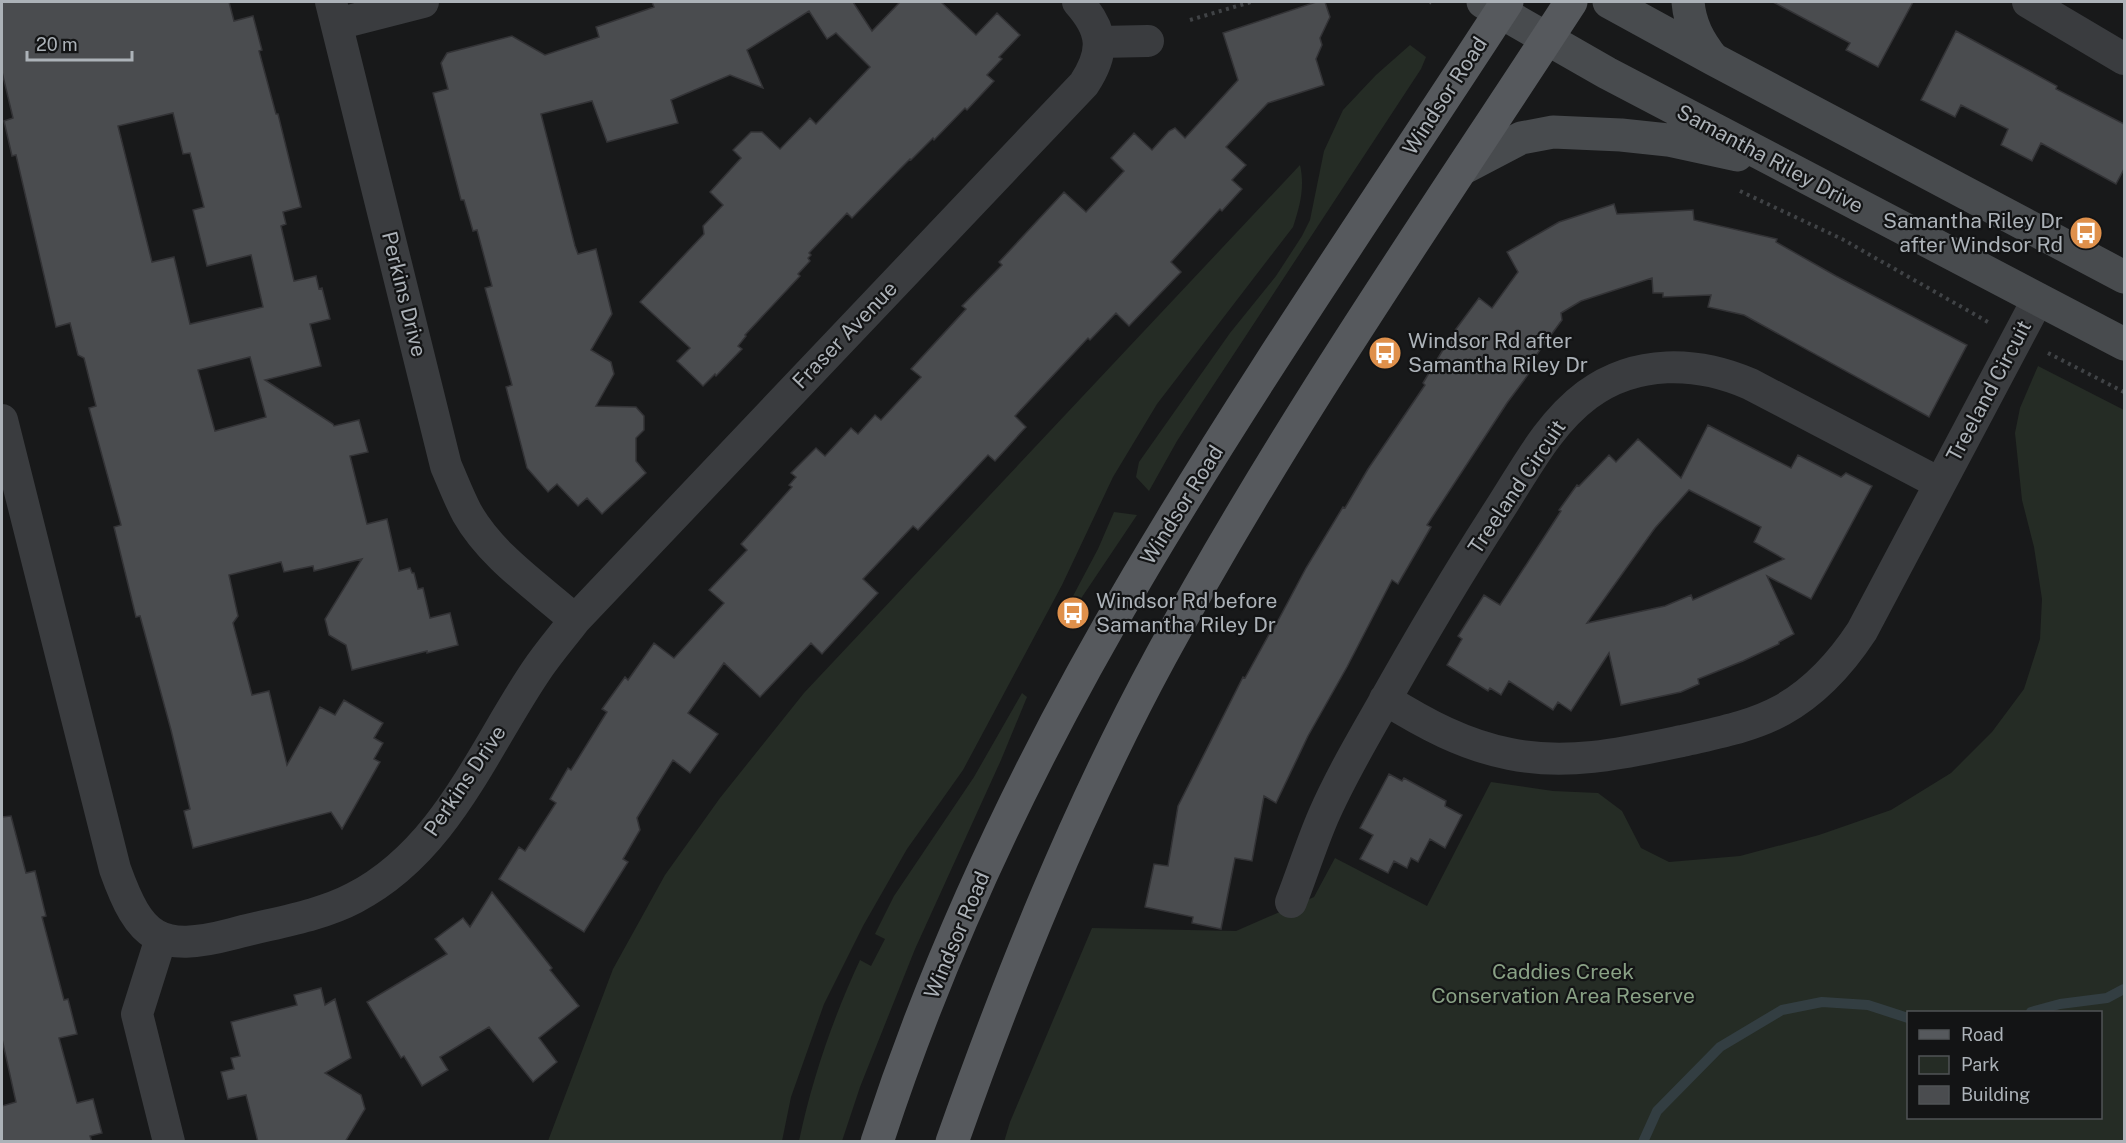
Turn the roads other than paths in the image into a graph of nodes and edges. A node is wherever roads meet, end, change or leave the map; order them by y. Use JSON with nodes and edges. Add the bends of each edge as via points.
{"nodes":[{"id":1,"x":423,"y":2,"type":"edge"},
{"id":2,"x":1078,"y":2,"type":"edge"},
{"id":3,"x":1571,"y":2,"type":"edge"},
{"id":4,"x":1609,"y":2,"type":"edge"},
{"id":5,"x":1688,"y":2,"type":"edge"},
{"id":6,"x":2028,"y":2,"type":"edge"},
{"id":7,"x":1497,"y":5,"type":"edge"},
{"id":8,"x":334,"y":13,"type":"edge"},
{"id":9,"x":1547,"y":38,"type":"junction"},
{"id":10,"x":1148,"y":41,"type":"dead end"},
{"id":11,"x":1099,"y":42,"type":"junction"},
{"id":12,"x":1713,"y":59,"type":"junction"},
{"id":13,"x":2124,"y":59,"type":"edge"},
{"id":14,"x":1785,"y":166,"type":"junction"},
{"id":15,"x":1462,"y":169,"type":"junction"},
{"id":16,"x":2124,"y":277,"type":"edge"},
{"id":17,"x":2038,"y":299,"type":"junction"},
{"id":18,"x":2124,"y":344,"type":"edge"},
{"id":19,"x":2,"y":420,"type":"edge"},
{"id":20,"x":1939,"y":483,"type":"junction"},
{"id":21,"x":575,"y":620,"type":"junction"},
{"id":22,"x":1386,"y":699,"type":"junction"},
{"id":23,"x":1291,"y":902,"type":"dead end"},
{"id":24,"x":161,"y":938,"type":"junction"},
{"id":25,"x":169,"y":1142,"type":"edge"},
{"id":26,"x":877,"y":1142,"type":"edge"},
{"id":27,"x":952,"y":1142,"type":"edge"}],
"edges":[{"from":1,"to":8,"type":"street"},
{"from":2,"to":11,"type":"street","via":[[1096,27]]},
{"from":3,"to":9,"type":"main road"},
{"from":4,"to":12,"type":"main road"},
{"from":5,"to":12,"type":"main road","via":[[1692,27]]},
{"from":6,"to":13,"type":"street"},
{"from":7,"to":9,"type":"main road","name":"Samantha Riley Drive"},
{"from":7,"to":26,"type":"main road","name":"Windsor Road","via":[[1104,634],[977,885]]},
{"from":8,"to":21,"type":"street","name":"Perkins Drive","via":[[450,475],[468,514],[489,542]]},
{"from":9,"to":14,"type":"main road","name":"Samantha Riley Drive"},
{"from":9,"to":15,"type":"main road"},
{"from":10,"to":11,"type":"street"},
{"from":11,"to":21,"type":"street","name":"Fraser Avenue","via":[[1096,65],[1084,84]]},
{"from":12,"to":16,"type":"main road"},
{"from":14,"to":15,"type":"main road","via":[[1700,145],[1570,132],[1521,138]]},
{"from":14,"to":17,"type":"main road","name":"Samantha Riley Drive"},
{"from":15,"to":27,"type":"main road","via":[[1259,485],[1150,676],[1041,907]]},
{"from":17,"to":18,"type":"main road","name":"Samantha Riley Drive"},
{"from":17,"to":20,"type":"street","name":"Treeland Circuit"},
{"from":19,"to":24,"type":"street","via":[[115,869],[135,916]]},
{"from":20,"to":22,"type":"street","name":"Treeland Circuit","via":[[1848,652],[1805,695],[1762,719],[1732,730],[1605,756],[1556,759],[1513,755],[1467,742],[1420,721]]},
{"from":20,"to":22,"type":"street","name":"Treeland Circuit","via":[[1730,375],[1685,366],[1663,367],[1611,381],[1588,394],[1550,432],[1478,543]]},
{"from":21,"to":24,"type":"street","name":"Perkins Drive","via":[[536,670],[456,803],[420,848],[387,878],[353,899],[318,912],[201,941],[172,942]]},
{"from":22,"to":23,"type":"street","name":"Treeland Circuit","via":[[1324,817]]},
{"from":24,"to":25,"type":"street","via":[[137,1014]]}]}
